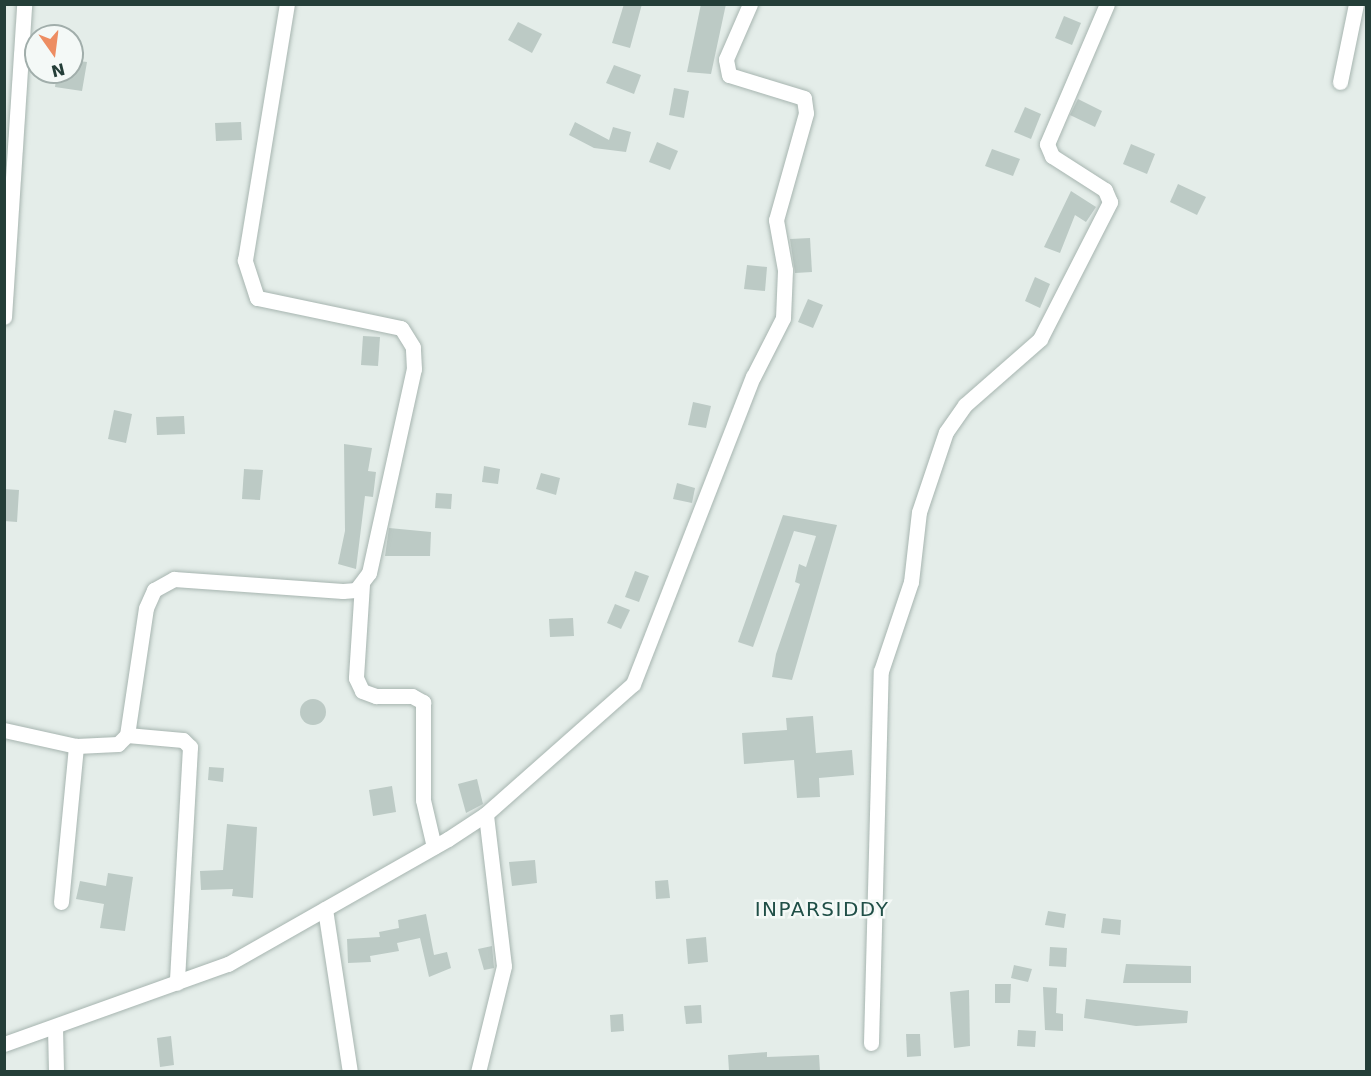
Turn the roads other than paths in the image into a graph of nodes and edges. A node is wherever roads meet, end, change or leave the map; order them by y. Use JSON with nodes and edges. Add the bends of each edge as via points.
{"nodes":[{"id":1,"x":24,"y":4,"type":"edge"},
{"id":2,"x":287,"y":4,"type":"edge"},
{"id":3,"x":750,"y":4,"type":"edge"},
{"id":4,"x":1107,"y":4,"type":"edge"},
{"id":5,"x":1356,"y":4,"type":"edge"},
{"id":6,"x":1340,"y":82,"type":"dead end"},
{"id":7,"x":8,"y":251,"type":"edge"},
{"id":8,"x":4,"y":317,"type":"edge"},
{"id":9,"x":362,"y":584,"type":"junction"},
{"id":10,"x":4,"y":730,"type":"edge"},
{"id":11,"x":128,"y":735,"type":"junction"},
{"id":12,"x":76,"y":746,"type":"junction"},
{"id":13,"x":486,"y":814,"type":"junction"},
{"id":14,"x":434,"y":847,"type":"junction"},
{"id":15,"x":61,"y":902,"type":"dead end"},
{"id":16,"x":325,"y":909,"type":"junction"},
{"id":17,"x":177,"y":983,"type":"junction"},
{"id":18,"x":55,"y":1027,"type":"junction"},
{"id":19,"x":871,"y":1043,"type":"dead end"},
{"id":20,"x":4,"y":1044,"type":"edge"},
{"id":21,"x":56,"y":1071,"type":"edge"},
{"id":22,"x":350,"y":1071,"type":"edge"},
{"id":23,"x":478,"y":1071,"type":"edge"}],
"edges":[{"from":1,"to":7,"type":"street"},
{"from":2,"to":9,"type":"street","via":[[245,261],[257,298],[401,328],[413,347],[414,369]]},
{"from":3,"to":13,"type":"street","via":[[726,59],[729,75],[804,98],[806,113],[776,220],[785,270],[783,318],[753,377],[633,684]]},
{"from":4,"to":19,"type":"street","via":[[1047,144],[1052,156],[1105,190],[1110,202],[1040,339],[965,405],[946,432],[919,512],[911,582],[882,670]]},
{"from":5,"to":6,"type":"street"},
{"from":7,"to":8,"type":"street"},
{"from":9,"to":11,"type":"street","via":[[343,591],[174,579],[154,590],[146,608]]},
{"from":9,"to":14,"type":"street","via":[[356,678],[362,691],[376,696],[412,696],[423,702],[423,800]]},
{"from":10,"to":12,"type":"street"},
{"from":11,"to":12,"type":"street","via":[[117,744]]},
{"from":11,"to":17,"type":"street","via":[[183,740],[190,747]]},
{"from":12,"to":15,"type":"street"},
{"from":13,"to":14,"type":"street"},
{"from":13,"to":23,"type":"street","via":[[504,966]]},
{"from":14,"to":16,"type":"street"},
{"from":16,"to":17,"type":"street","via":[[228,964]]},
{"from":16,"to":22,"type":"street"},
{"from":17,"to":18,"type":"street"},
{"from":18,"to":20,"type":"street"},
{"from":18,"to":21,"type":"street"}]}
